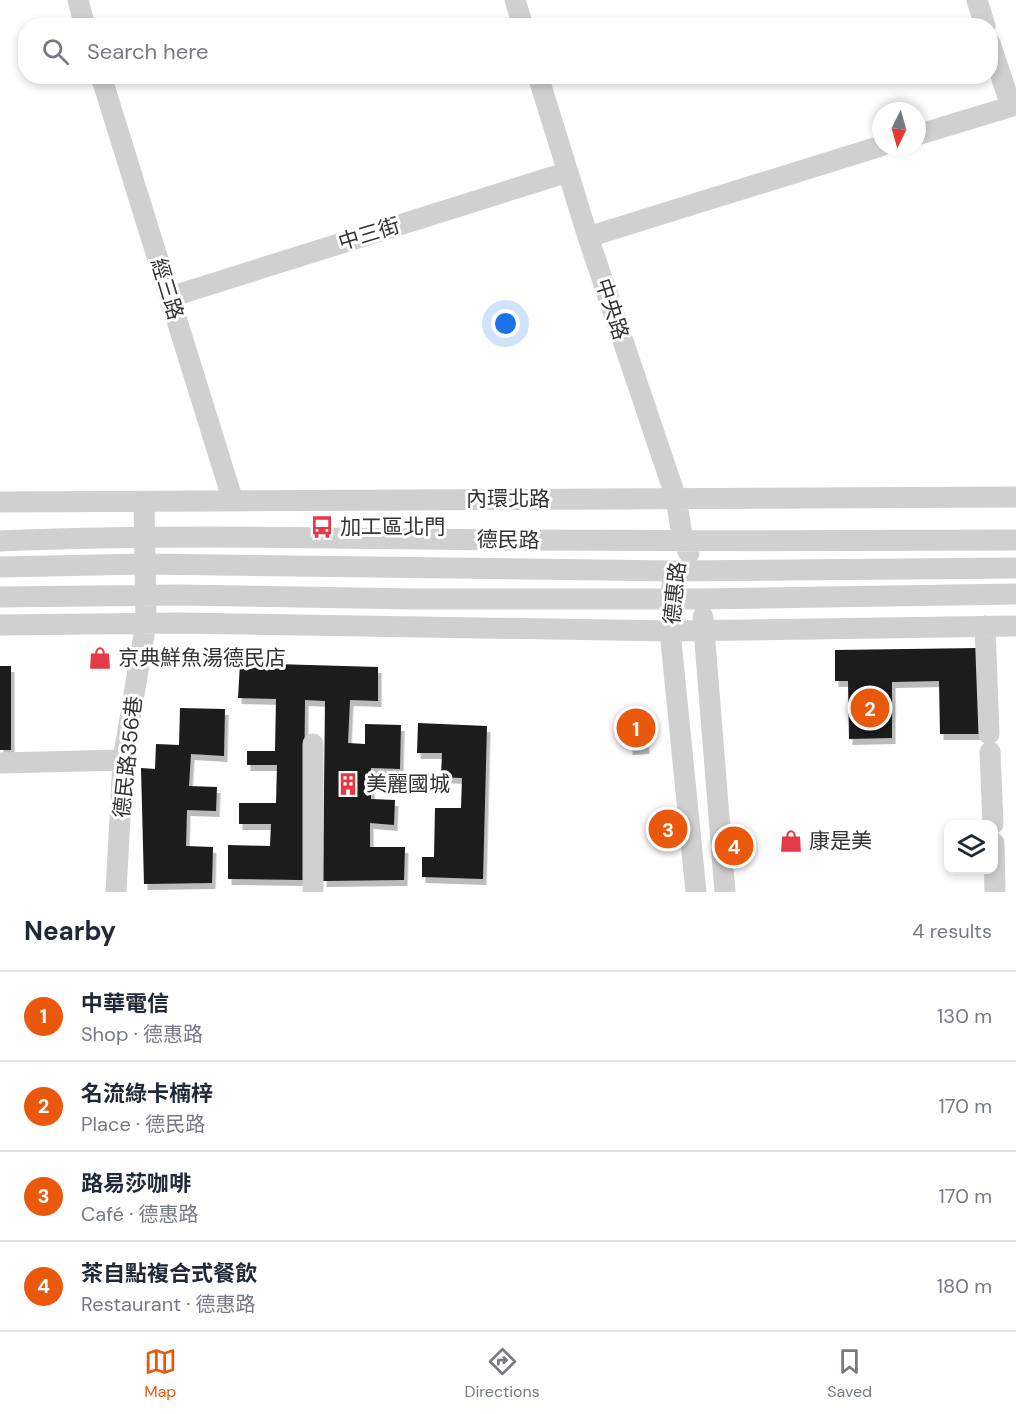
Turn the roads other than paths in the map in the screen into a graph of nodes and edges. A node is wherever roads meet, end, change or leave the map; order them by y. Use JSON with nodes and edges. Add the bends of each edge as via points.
{"nodes":[{"id":1,"x":78,"y":0,"type":"edge"},
{"id":2,"x":515,"y":0,"type":"edge"},
{"id":3,"x":977,"y":0,"type":"edge"},
{"id":4,"x":84,"y":18,"type":"edge"},
{"id":5,"x":521,"y":18,"type":"edge"},
{"id":6,"x":983,"y":18,"type":"edge"},
{"id":7,"x":998,"y":65,"type":"edge"},
{"id":8,"x":103,"y":84,"type":"edge"},
{"id":9,"x":540,"y":84,"type":"edge"},
{"id":10,"x":1013,"y":106,"type":"edge"},
{"id":11,"x":926,"y":132,"type":"edge"},
{"id":12,"x":872,"y":149,"type":"edge"},
{"id":13,"x":567,"y":172,"type":"junction"},
{"id":14,"x":588,"y":237,"type":"junction"},
{"id":15,"x":170,"y":297,"type":"junction"},
{"id":16,"x":1016,"y":497,"type":"edge"},
{"id":17,"x":676,"y":498,"type":"junction"},
{"id":18,"x":233,"y":501,"type":"junction"},
{"id":19,"x":0,"y":502,"type":"edge"},
{"id":20,"x":144,"y":502,"type":"junction"},
{"id":21,"x":144,"y":537,"type":"junction"},
{"id":22,"x":1016,"y":540,"type":"edge"},
{"id":23,"x":0,"y":541,"type":"edge"},
{"id":24,"x":683,"y":542,"type":"junction"},
{"id":25,"x":145,"y":564,"type":"junction"},
{"id":26,"x":0,"y":567,"type":"edge"},
{"id":27,"x":1016,"y":568,"type":"edge"},
{"id":28,"x":673,"y":571,"type":"junction"},
{"id":29,"x":699,"y":571,"type":"junction"},
{"id":30,"x":1016,"y":594,"type":"edge"},
{"id":31,"x":146,"y":595,"type":"junction"},
{"id":32,"x":0,"y":597,"type":"edge"},
{"id":33,"x":671,"y":598,"type":"junction"},
{"id":34,"x":702,"y":599,"type":"junction"},
{"id":35,"x":146,"y":623,"type":"junction"},
{"id":36,"x":0,"y":625,"type":"edge"},
{"id":37,"x":985,"y":626,"type":"junction"},
{"id":38,"x":1016,"y":626,"type":"edge"},
{"id":39,"x":703,"y":630,"type":"junction"},
{"id":40,"x":670,"y":631,"type":"junction"},
{"id":41,"x":313,"y":744,"type":"dead end"},
{"id":42,"x":123,"y":760,"type":"junction"},
{"id":43,"x":0,"y":763,"type":"edge"},
{"id":44,"x":993,"y":820,"type":"edge"},
{"id":45,"x":995,"y":874,"type":"edge"},
{"id":46,"x":116,"y":892,"type":"edge"},
{"id":47,"x":313,"y":892,"type":"edge"},
{"id":48,"x":696,"y":892,"type":"edge"},
{"id":49,"x":725,"y":892,"type":"edge"},
{"id":50,"x":996,"y":892,"type":"edge"}],
"edges":[{"from":1,"to":4,"type":"street"},
{"from":2,"to":5,"type":"street"},
{"from":3,"to":6,"type":"street"},
{"from":7,"to":10,"type":"street"},
{"from":8,"to":15,"type":"street","name":"經三路"},
{"from":9,"to":13,"type":"street","name":"中央路"},
{"from":10,"to":11,"type":"street"},
{"from":12,"to":14,"type":"street"},
{"from":13,"to":14,"type":"street","name":"中央路"},
{"from":13,"to":15,"type":"street","name":"中三街"},
{"from":14,"to":17,"type":"street","name":"中央路"},
{"from":15,"to":18,"type":"street","name":"經三路"},
{"from":16,"to":17,"type":"street","name":"內環北路"},
{"from":17,"to":18,"type":"street","name":"內環北路"},
{"from":17,"to":24,"type":"street","name":"中央路"},
{"from":18,"to":20,"type":"street","name":"內環北路"},
{"from":19,"to":20,"type":"street","name":"內環北路"},
{"from":20,"to":21,"type":"street","name":"德民路356巷"},
{"from":21,"to":23,"type":"street","name":"德民路"},
{"from":21,"to":24,"type":"street","name":"德民路"},
{"from":21,"to":25,"type":"street","name":"德民路356巷"},
{"from":22,"to":24,"type":"street","name":"德民路"},
{"from":24,"to":28,"type":"street","name":"德惠路"},
{"from":24,"to":29,"type":"street","name":"德惠路"},
{"from":25,"to":26,"type":"street","name":"德民路"},
{"from":25,"to":28,"type":"street","name":"德民路"},
{"from":25,"to":31,"type":"street","name":"德民路356巷"},
{"from":27,"to":29,"type":"street","name":"德民路"},
{"from":28,"to":29,"type":"street","name":"德民路"},
{"from":28,"to":33,"type":"street","name":"德惠路"},
{"from":29,"to":34,"type":"street","name":"德惠路"},
{"from":30,"to":34,"type":"street"},
{"from":31,"to":32,"type":"street"},
{"from":31,"to":33,"type":"street"},
{"from":31,"to":35,"type":"street","name":"德民路356巷"},
{"from":33,"to":34,"type":"street"},
{"from":33,"to":40,"type":"street","name":"德惠路"},
{"from":34,"to":39,"type":"street","name":"德惠路"},
{"from":35,"to":36,"type":"street"},
{"from":35,"to":40,"type":"street"},
{"from":35,"to":42,"type":"street","name":"德民路356巷"},
{"from":37,"to":38,"type":"street"},
{"from":37,"to":39,"type":"street"},
{"from":37,"to":44,"type":"street"},
{"from":39,"to":40,"type":"street"},
{"from":39,"to":49,"type":"street","name":"德惠路"},
{"from":40,"to":48,"type":"street","name":"德惠路"},
{"from":41,"to":47,"type":"street"},
{"from":42,"to":43,"type":"street"},
{"from":42,"to":46,"type":"street","name":"德民路356巷"},
{"from":45,"to":50,"type":"street"}]}
